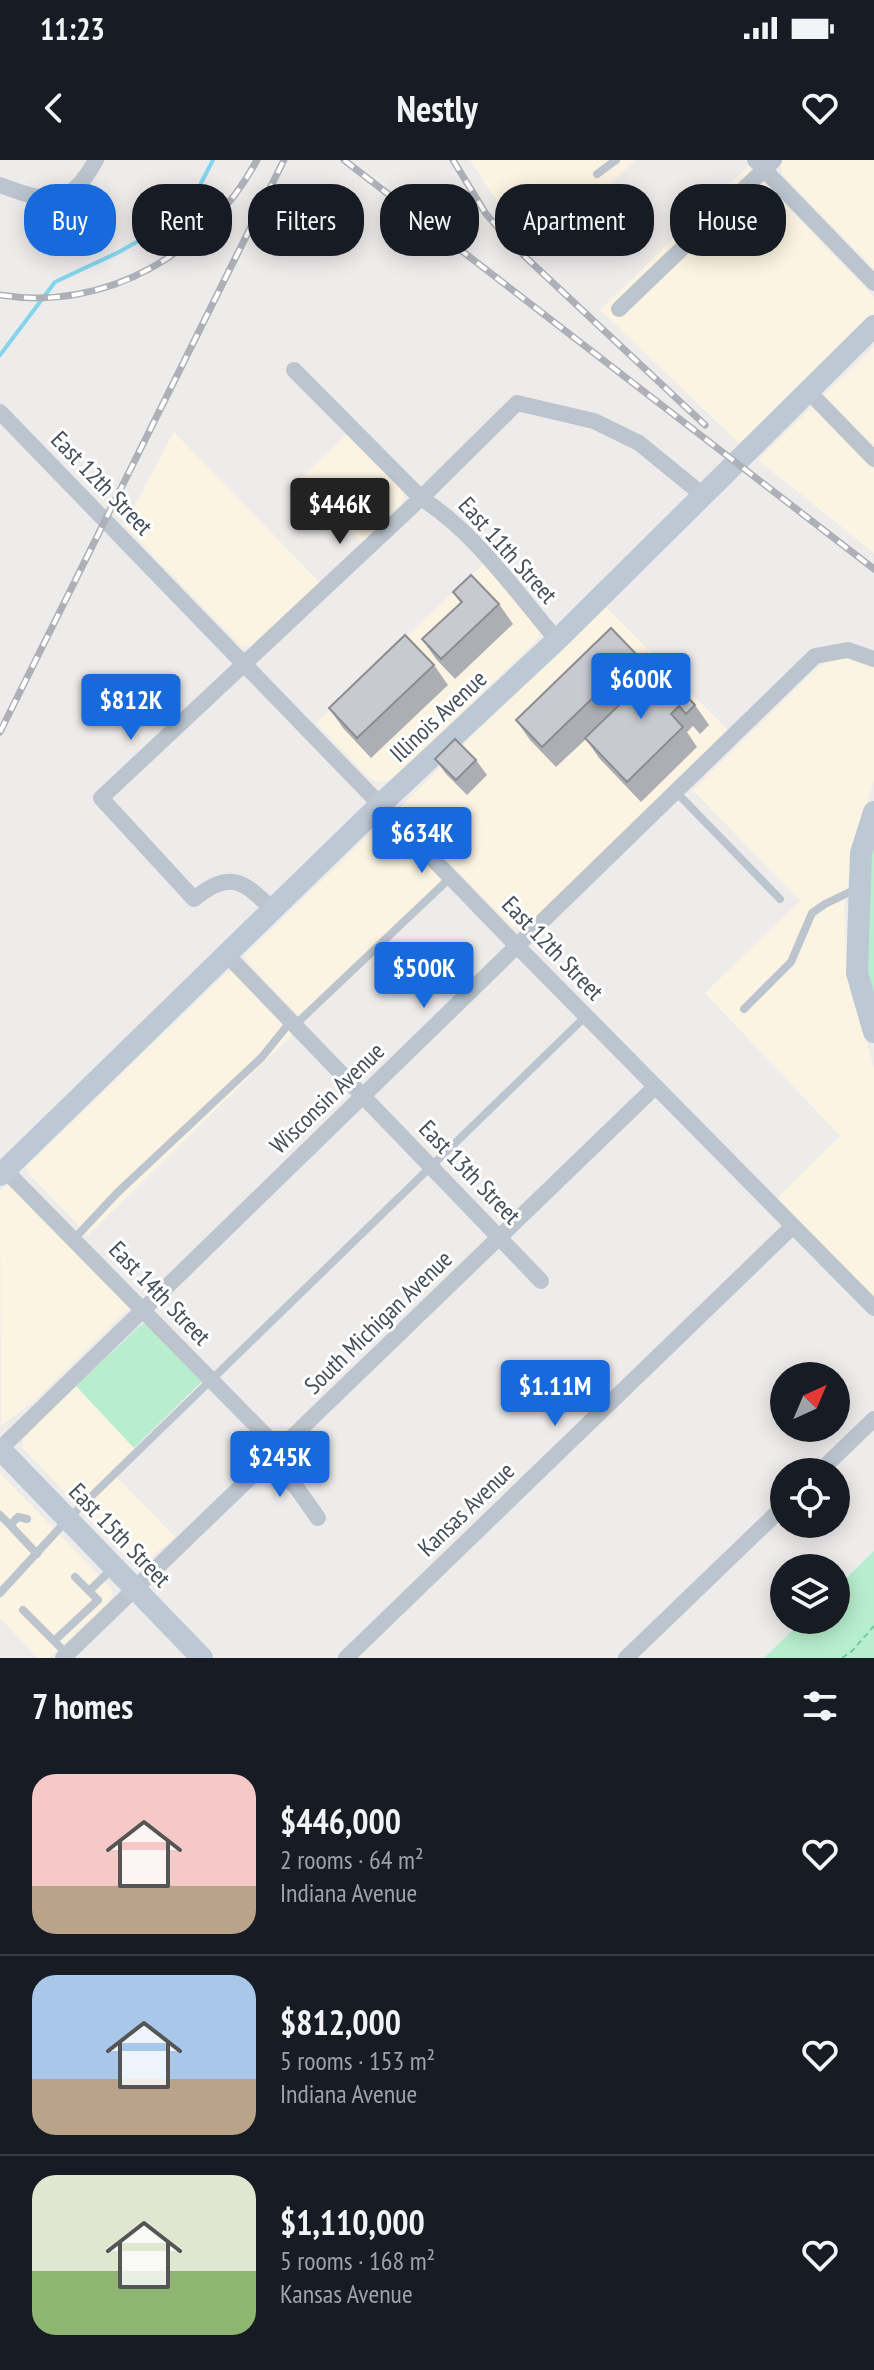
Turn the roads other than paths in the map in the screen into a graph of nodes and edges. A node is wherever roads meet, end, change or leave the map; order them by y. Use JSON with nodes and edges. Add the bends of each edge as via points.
{"nodes":[{"id":1,"x":96,"y":160,"type":"edge"},
{"id":2,"x":616,"y":160,"type":"edge"},
{"id":3,"x":764,"y":163,"type":"edge"},
{"id":4,"x":597,"y":174,"type":"dead end"},
{"id":5,"x":0,"y":185,"type":"edge"},
{"id":6,"x":874,"y":283,"type":"edge"},
{"id":7,"x":619,"y":309,"type":"dead end"},
{"id":8,"x":874,"y":326,"type":"edge"},
{"id":9,"x":294,"y":370,"type":"dead end"},
{"id":10,"x":809,"y":392,"type":"junction"},
{"id":11,"x":0,"y":412,"type":"edge"},
{"id":12,"x":874,"y":459,"type":"edge"},
{"id":13,"x":704,"y":496,"type":"junction"},
{"id":14,"x":421,"y":498,"type":"junction"},
{"id":15,"x":557,"y":640,"type":"junction"},
{"id":16,"x":874,"y":659,"type":"edge"},
{"id":17,"x":244,"y":664,"type":"junction"},
{"id":18,"x":676,"y":792,"type":"junction"},
{"id":19,"x":381,"y":804,"type":"junction"},
{"id":20,"x":874,"y":812,"type":"edge"},
{"id":21,"x":451,"y":877,"type":"junction"},
{"id":22,"x":860,"y":887,"type":"junction"},
{"id":23,"x":780,"y":899,"type":"dead end"},
{"id":24,"x":274,"y":911,"type":"junction"},
{"id":25,"x":518,"y":947,"type":"junction"},
{"id":26,"x":228,"y":956,"type":"junction"},
{"id":27,"x":744,"y":1009,"type":"dead end"},
{"id":28,"x":586,"y":1016,"type":"junction"},
{"id":29,"x":293,"y":1023,"type":"junction"},
{"id":30,"x":874,"y":1032,"type":"edge"},
{"id":31,"x":655,"y":1087,"type":"junction"},
{"id":32,"x":364,"y":1095,"type":"junction"},
{"id":33,"x":431,"y":1166,"type":"junction"},
{"id":34,"x":2,"y":1173,"type":"edge"},
{"id":35,"x":792,"y":1227,"type":"junction"},
{"id":36,"x":500,"y":1238,"type":"junction"},
{"id":37,"x":74,"y":1239,"type":"junction"},
{"id":38,"x":541,"y":1281,"type":"dead end"},
{"id":39,"x":874,"y":1308,"type":"edge"},
{"id":40,"x":143,"y":1310,"type":"junction"},
{"id":41,"x":211,"y":1380,"type":"junction"},
{"id":42,"x":874,"y":1419,"type":"edge"},
{"id":43,"x":0,"y":1449,"type":"edge"},
{"id":44,"x":274,"y":1455,"type":"junction"},
{"id":45,"x":834,"y":1458,"type":"edge"},
{"id":46,"x":0,"y":1515,"type":"edge"},
{"id":47,"x":318,"y":1518,"type":"dead end"},
{"id":48,"x":27,"y":1519,"type":"dead end"},
{"id":49,"x":68,"y":1519,"type":"junction"},
{"id":50,"x":770,"y":1519,"type":"edge"},
{"id":51,"x":10,"y":1525,"type":"junction"},
{"id":52,"x":37,"y":1554,"type":"junction"},
{"id":53,"x":114,"y":1567,"type":"junction"},
{"id":54,"x":75,"y":1577,"type":"dead end"},
{"id":55,"x":135,"y":1589,"type":"junction"},
{"id":56,"x":89,"y":1591,"type":"junction"},
{"id":57,"x":0,"y":1593,"type":"edge"},
{"id":58,"x":23,"y":1610,"type":"dead end"},
{"id":59,"x":54,"y":1641,"type":"junction"},
{"id":60,"x":65,"y":1656,"type":"edge"},
{"id":61,"x":202,"y":1658,"type":"edge"},
{"id":62,"x":346,"y":1658,"type":"edge"},
{"id":63,"x":626,"y":1658,"type":"edge"}],
"edges":[{"from":1,"to":5,"type":"street","via":[[74,192],[60,198]]},
{"from":2,"to":4,"type":"lane"},
{"from":3,"to":6,"type":"street"},
{"from":3,"to":7,"type":"street"},
{"from":8,"to":10,"type":"street","name":"Illinois Avenue"},
{"from":9,"to":14,"type":"street","name":"East 11th Street"},
{"from":10,"to":12,"type":"street"},
{"from":10,"to":13,"type":"street","name":"Illinois Avenue"},
{"from":11,"to":17,"type":"street","name":"East 12th Street"},
{"from":13,"to":14,"type":"street","via":[[639,443],[594,421],[517,403]]},
{"from":13,"to":15,"type":"street","name":"Illinois Avenue"},
{"from":14,"to":15,"type":"street","name":"East 11th Street","via":[[467,535]]},
{"from":14,"to":17,"type":"street"},
{"from":15,"to":19,"type":"street","name":"Illinois Avenue"},
{"from":16,"to":18,"type":"street","name":"Wisconsin Avenue","via":[[848,650],[815,656]]},
{"from":17,"to":19,"type":"street","name":"East 12th Street"},
{"from":17,"to":24,"type":"street","via":[[101,798],[194,899],[216,883],[237,883]]},
{"from":18,"to":23,"type":"lane"},
{"from":18,"to":25,"type":"street","name":"Wisconsin Avenue"},
{"from":19,"to":21,"type":"street","name":"East 12th Street"},
{"from":19,"to":24,"type":"street","name":"Illinois Avenue"},
{"from":20,"to":22,"type":"street","via":[[861,853]]},
{"from":21,"to":25,"type":"street","name":"East 12th Street"},
{"from":21,"to":29,"type":"lane"},
{"from":22,"to":27,"type":"lane","via":[[812,913],[791,962]]},
{"from":22,"to":30,"type":"street","via":[[857,973]]},
{"from":24,"to":26,"type":"street","name":"Illinois Avenue"},
{"from":25,"to":28,"type":"street","name":"East 12th Street"},
{"from":25,"to":32,"type":"street","name":"Wisconsin Avenue"},
{"from":26,"to":29,"type":"street","name":"East 13th Street"},
{"from":26,"to":34,"type":"street","name":"Illinois Avenue"},
{"from":28,"to":31,"type":"street","name":"East 12th Street"},
{"from":28,"to":33,"type":"lane"},
{"from":29,"to":32,"type":"street","name":"East 13th Street"},
{"from":29,"to":37,"type":"lane"},
{"from":31,"to":35,"type":"street","name":"East 12th Street"},
{"from":31,"to":36,"type":"street","name":"South Michigan Avenue"},
{"from":32,"to":33,"type":"street","name":"East 13th Street"},
{"from":32,"to":40,"type":"street","name":"Wisconsin Avenue"},
{"from":33,"to":36,"type":"street","name":"East 13th Street"},
{"from":33,"to":41,"type":"lane"},
{"from":34,"to":37,"type":"street","name":"East 14th Street"},
{"from":35,"to":39,"type":"street","name":"East 12th Street"},
{"from":35,"to":62,"type":"street","name":"Kansas Avenue"},
{"from":36,"to":38,"type":"street","name":"East 13th Street"},
{"from":36,"to":44,"type":"street","name":"South Michigan Avenue"},
{"from":37,"to":40,"type":"street","name":"East 14th Street"},
{"from":40,"to":41,"type":"street","name":"East 14th Street"},
{"from":40,"to":43,"type":"street","name":"Wisconsin Avenue"},
{"from":41,"to":44,"type":"street","name":"East 14th Street"},
{"from":41,"to":49,"type":"lane"},
{"from":42,"to":45,"type":"street"},
{"from":43,"to":49,"type":"street","name":"East 15th Street"},
{"from":44,"to":47,"type":"street","name":"East 14th Street"},
{"from":44,"to":55,"type":"street","name":"South Michigan Avenue"},
{"from":46,"to":51,"type":"lane"},
{"from":48,"to":51,"type":"lane","via":[[18,1517]]},
{"from":49,"to":52,"type":"lane","via":[[45,1538]]},
{"from":49,"to":53,"type":"street","name":"East 15th Street"},
{"from":50,"to":63,"type":"street"},
{"from":51,"to":52,"type":"lane"},
{"from":52,"to":57,"type":"lane"},
{"from":53,"to":55,"type":"street","name":"East 15th Street"},
{"from":53,"to":56,"type":"lane"},
{"from":54,"to":56,"type":"lane"},
{"from":55,"to":60,"type":"street","name":"South Michigan Avenue"},
{"from":55,"to":61,"type":"street","name":"East 15th Street"},
{"from":56,"to":59,"type":"lane","via":[[98,1600]]},
{"from":58,"to":59,"type":"lane"},
{"from":59,"to":60,"type":"lane"}]}
